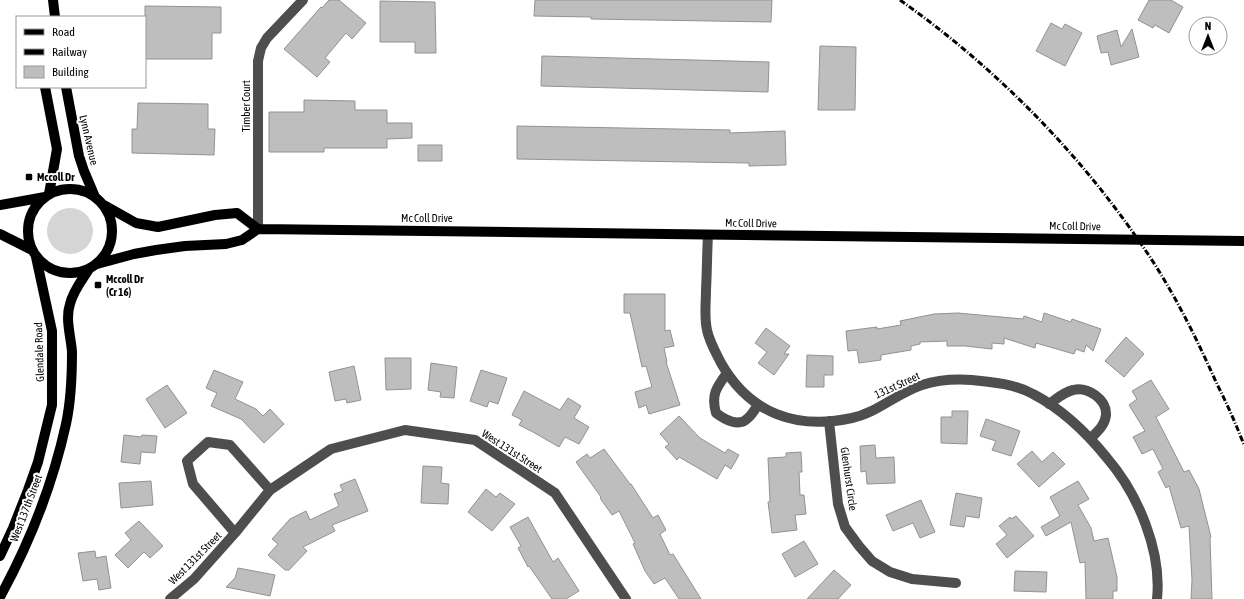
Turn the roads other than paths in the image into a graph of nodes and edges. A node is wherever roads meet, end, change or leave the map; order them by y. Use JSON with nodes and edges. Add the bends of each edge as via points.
{"nodes":[{"id":1,"x":303,"y":0,"type":"edge"},
{"id":2,"x":53,"y":1,"type":"edge"},
{"id":3,"x":50,"y":16,"type":"edge"},
{"id":4,"x":55,"y":16,"type":"edge"},
{"id":5,"x":45,"y":88,"type":"edge"},
{"id":6,"x":66,"y":88,"type":"edge"},
{"id":7,"x":47,"y":196,"type":"junction"},
{"id":8,"x":95,"y":197,"type":"junction"},
{"id":9,"x":103,"y":204,"type":"junction"},
{"id":10,"x":0,"y":205,"type":"edge"},
{"id":11,"x":258,"y":229,"type":"junction"},
{"id":12,"x":0,"y":234,"type":"edge"},
{"id":13,"x":708,"y":235,"type":"junction"},
{"id":14,"x":1244,"y":241,"type":"edge"},
{"id":15,"x":34,"y":254,"type":"junction"},
{"id":16,"x":93,"y":267,"type":"junction"},
{"id":17,"x":727,"y":373,"type":"junction"},
{"id":18,"x":1049,"y":404,"type":"junction"},
{"id":19,"x":758,"y":405,"type":"junction"},
{"id":20,"x":829,"y":421,"type":"junction"},
{"id":21,"x":48,"y":422,"type":"joint"},
{"id":22,"x":1091,"y":438,"type":"junction"},
{"id":23,"x":270,"y":490,"type":"junction"},
{"id":24,"x":236,"y":533,"type":"junction"},
{"id":25,"x":0,"y":556,"type":"edge"},
{"id":26,"x":956,"y":583,"type":"dead end"},
{"id":27,"x":0,"y":597,"type":"edge"},
{"id":28,"x":170,"y":599,"type":"edge"},
{"id":29,"x":626,"y":599,"type":"edge"},
{"id":30,"x":1157,"y":599,"type":"edge"}],
"edges":[{"from":1,"to":11,"type":"street","name":"Timber Court","via":[[266,38],[258,61]]},
{"from":2,"to":3,"type":"main road"},
{"from":2,"to":4,"type":"main road"},
{"from":5,"to":7,"type":"main road","via":[[57,149]]},
{"from":6,"to":8,"type":"main road","name":"Lynn Avenue","via":[[79,156]]},
{"from":7,"to":8,"type":"main road","via":[[58,190],[67,189],[82,191]]},
{"from":7,"to":10,"type":"main road"},
{"from":7,"to":15,"type":"main road","via":[[36,205],[28,227],[28,239]]},
{"from":8,"to":9,"type":"main road"},
{"from":9,"to":11,"type":"main road","via":[[136,223],[158,227],[214,215],[237,213]]},
{"from":9,"to":16,"type":"main road","via":[[112,224],[112,236],[105,256]]},
{"from":11,"to":13,"type":"main road","name":"Mc Coll Drive"},
{"from":11,"to":16,"type":"main road","via":[[242,240],[226,244],[156,250]]},
{"from":12,"to":15,"type":"main road"},
{"from":13,"to":14,"type":"main road","name":"Mc Coll Drive"},
{"from":13,"to":17,"type":"street","name":"131st Street","via":[[705,308],[707,330]]},
{"from":15,"to":16,"type":"main road","via":[[45,266],[66,274],[78,273]]},
{"from":15,"to":21,"type":"main road","name":"Glendale Road","via":[[52,331],[52,405]]},
{"from":16,"to":27,"type":"main road","name":"West 137th Street","via":[[74,292],[69,304],[72,381],[66,424],[53,472],[15,569]]},
{"from":17,"to":19,"type":"street","name":"131st Street"},
{"from":17,"to":19,"type":"street","via":[[716,387],[713,401],[716,413],[727,421],[740,423],[748,419]]},
{"from":18,"to":20,"type":"street","name":"131st Street","via":[[1032,393],[993,382],[943,380],[922,385],[854,418]]},
{"from":18,"to":22,"type":"street","name":"131st Street","via":[[1072,420]]},
{"from":18,"to":22,"type":"street","via":[[1073,390],[1084,389],[1095,395],[1103,404],[1106,414],[1101,428]]},
{"from":19,"to":20,"type":"street","name":"131st Street","via":[[777,415],[799,420]]},
{"from":20,"to":26,"type":"street","name":"Glenhurst Circle","via":[[838,504],[845,527],[859,546],[872,561],[890,572],[912,579]]},
{"from":21,"to":25,"type":"main road","name":"West 137th Street","via":[[28,490]]},
{"from":22,"to":30,"type":"street","name":"131st Street","via":[[1126,482],[1136,503],[1156,562]]},
{"from":23,"to":24,"type":"street","name":"West 131st Street"},
{"from":23,"to":24,"type":"street","name":"West 131st Street","via":[[230,445],[208,442],[187,461],[193,484]]},
{"from":23,"to":29,"type":"street","name":"West 131st Street","via":[[331,449],[405,430],[475,440],[555,493]]},
{"from":24,"to":28,"type":"street","name":"West 131st Street","via":[[194,578]]}]}
